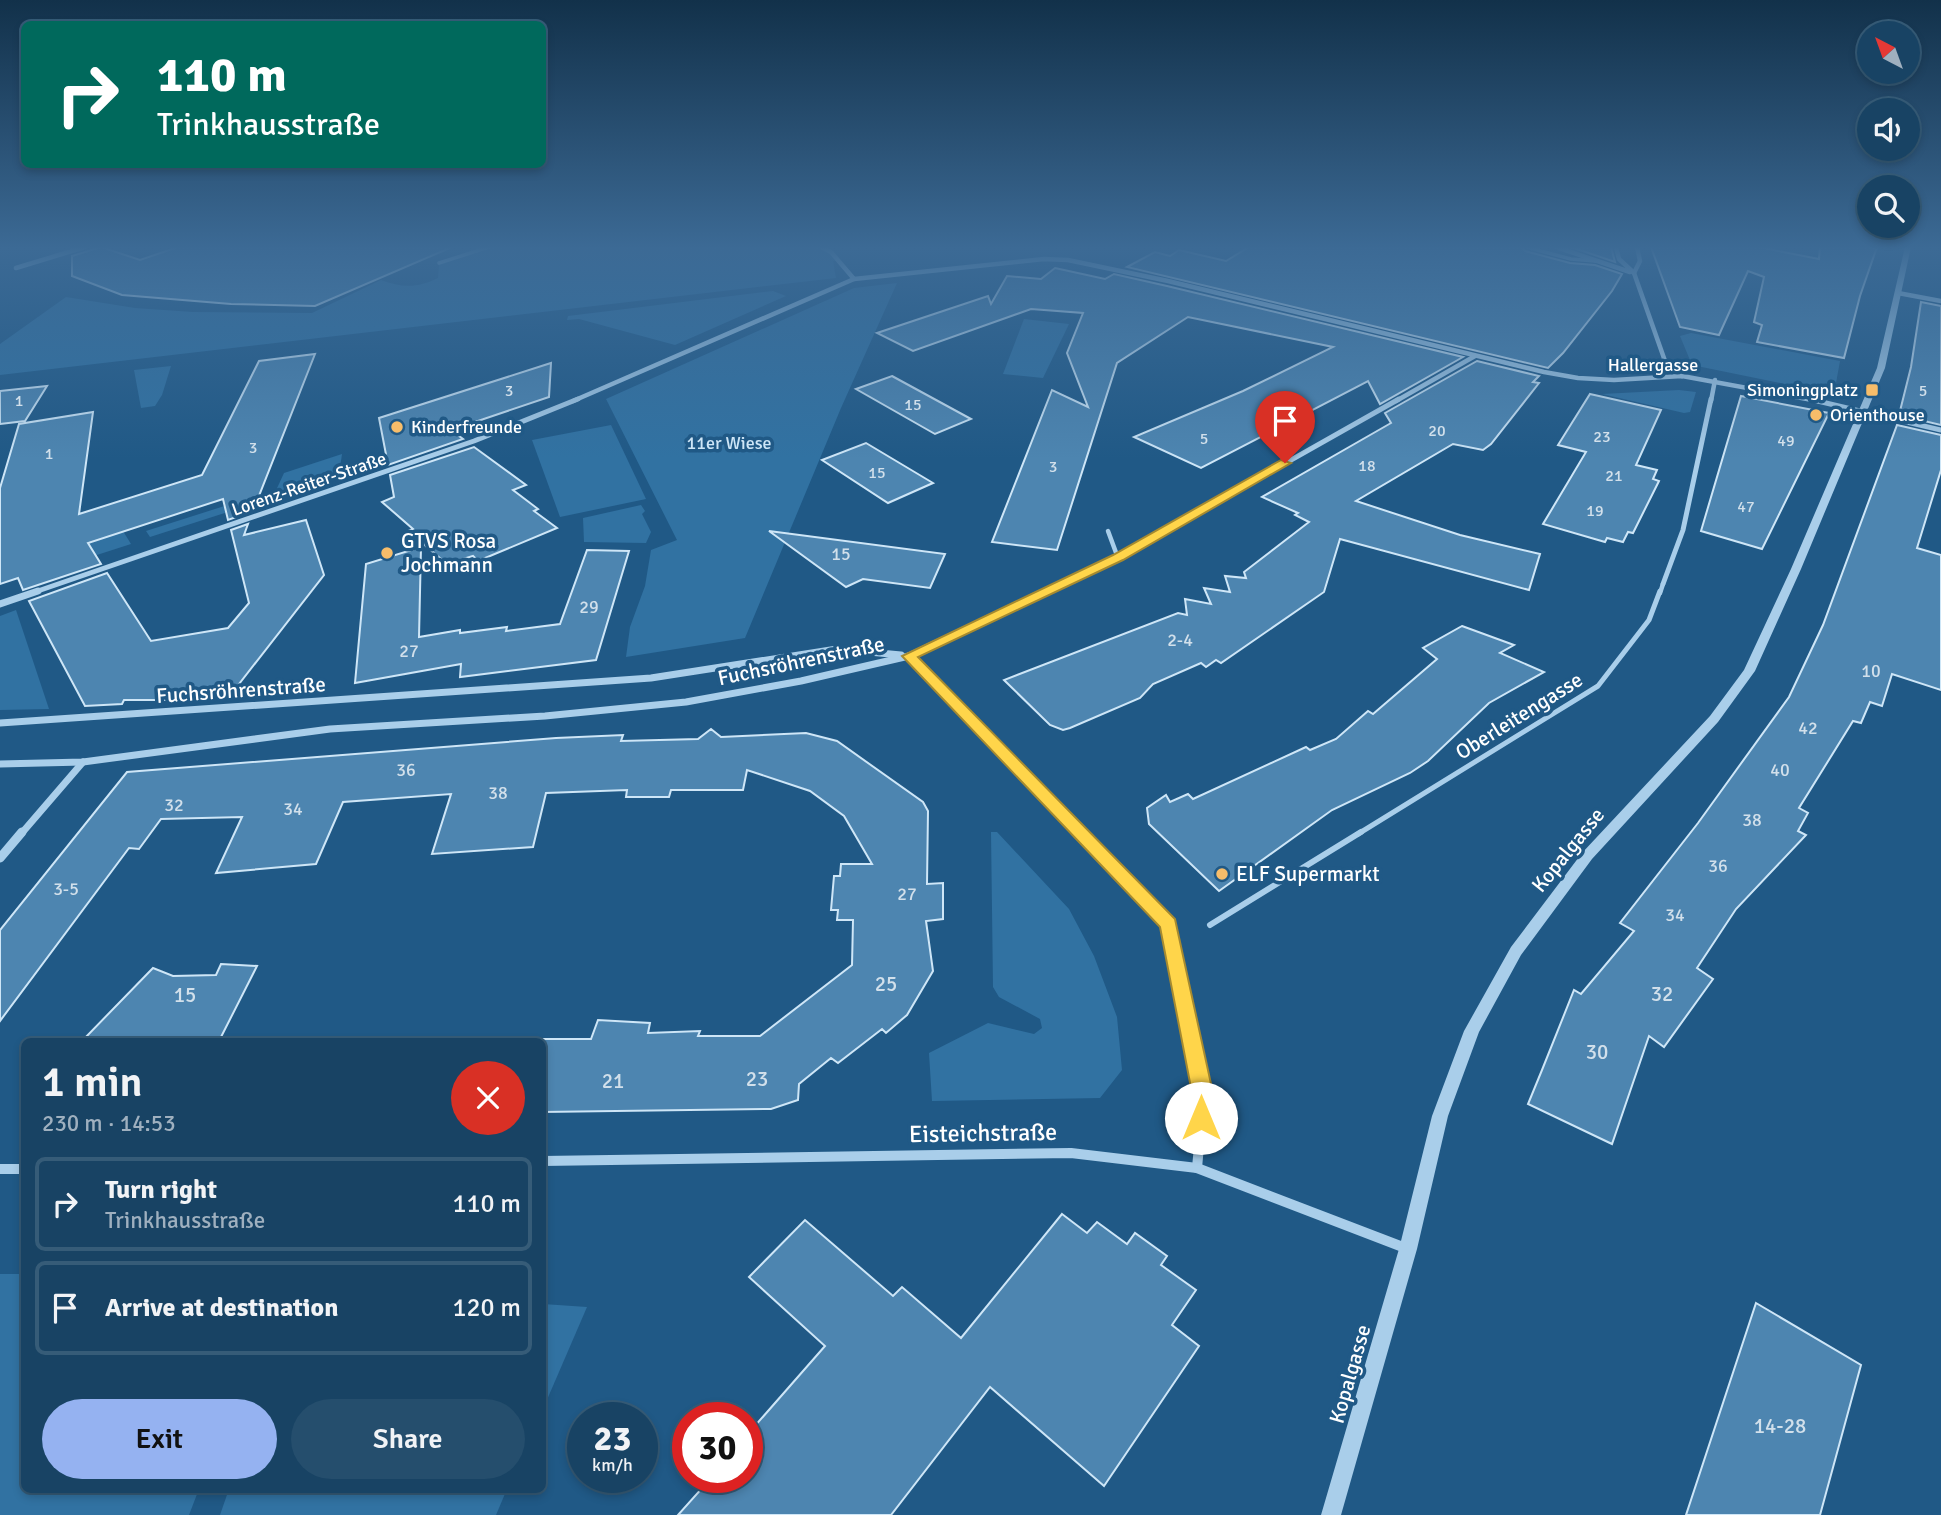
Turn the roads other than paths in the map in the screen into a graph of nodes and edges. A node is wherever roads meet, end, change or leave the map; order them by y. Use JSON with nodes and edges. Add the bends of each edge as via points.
{"nodes":[{"id":1,"x":767,"y":318,"type":"edge"},
{"id":2,"x":1318,"y":318,"type":"edge"},
{"id":3,"x":1650,"y":318,"type":"edge"},
{"id":4,"x":1892,"y":318,"type":"edge"},
{"id":5,"x":1475,"y":356,"type":"junction"},
{"id":6,"x":1682,"y":376,"type":"junction"},
{"id":7,"x":1715,"y":380,"type":"junction"},
{"id":8,"x":1863,"y":410,"type":"junction"},
{"id":9,"x":1941,"y":430,"type":"edge"},
{"id":10,"x":1108,"y":531,"type":"dead end"},
{"id":11,"x":1118,"y":558,"type":"junction"},
{"id":12,"x":1663,"y":584,"type":"joint"},
{"id":13,"x":0,"y":604,"type":"edge"},
{"id":14,"x":909,"y":656,"type":"junction"},
{"id":15,"x":0,"y":723,"type":"edge"},
{"id":16,"x":83,"y":762,"type":"junction"},
{"id":17,"x":0,"y":764,"type":"edge"},
{"id":18,"x":0,"y":858,"type":"edge"},
{"id":19,"x":1210,"y":925,"type":"dead end"},
{"id":20,"x":546,"y":1161,"type":"edge"},
{"id":21,"x":1197,"y":1168,"type":"junction"},
{"id":22,"x":0,"y":1169,"type":"edge"},
{"id":23,"x":21,"y":1169,"type":"edge"},
{"id":24,"x":1408,"y":1249,"type":"junction"},
{"id":25,"x":1331,"y":1515,"type":"edge"}],
"edges":[{"from":1,"to":13,"type":"street","name":"Lorenz-Reiter-Straße","via":[[474,442]]},
{"from":2,"to":5,"type":"street","name":"Hallergasse"},
{"from":3,"to":6,"type":"street","via":[[1665,361]]},
{"from":4,"to":8,"type":"street","name":"Kopalgasse","via":[[1881,368]]},
{"from":5,"to":6,"type":"street","name":"Hallergasse","via":[[1578,378]]},
{"from":5,"to":11,"type":"street"},
{"from":6,"to":7,"type":"street","name":"Hallergasse"},
{"from":7,"to":8,"type":"street"},
{"from":7,"to":12,"type":"street","name":"Oberleitengasse","via":[[1683,530]]},
{"from":8,"to":9,"type":"street"},
{"from":8,"to":24,"type":"street","name":"Kopalgasse","via":[[1749,671],[1714,719],[1587,856],[1516,951],[1472,1031],[1440,1116]]},
{"from":10,"to":11,"type":"lane"},
{"from":11,"to":14,"type":"street"},
{"from":12,"to":19,"type":"lane","name":"Oberleitengasse","via":[[1649,620],[1598,686]]},
{"from":14,"to":15,"type":"street","name":"Fuchsröhrenstraße","via":[[837,649],[651,678]]},
{"from":14,"to":16,"type":"street","name":"Fuchsröhrenstraße","via":[[686,702],[330,729]]},
{"from":14,"to":21,"type":"street","via":[[1168,924],[1203,1093]]},
{"from":16,"to":17,"type":"street","name":"Fuchsröhrenstraße"},
{"from":16,"to":18,"type":"street"},
{"from":20,"to":21,"type":"street","name":"Eisteichstraße","via":[[1071,1153]]},
{"from":21,"to":24,"type":"street","name":"Eisteichstraße"},
{"from":22,"to":23,"type":"street"},
{"from":24,"to":25,"type":"street","name":"Kopalgasse"}]}
